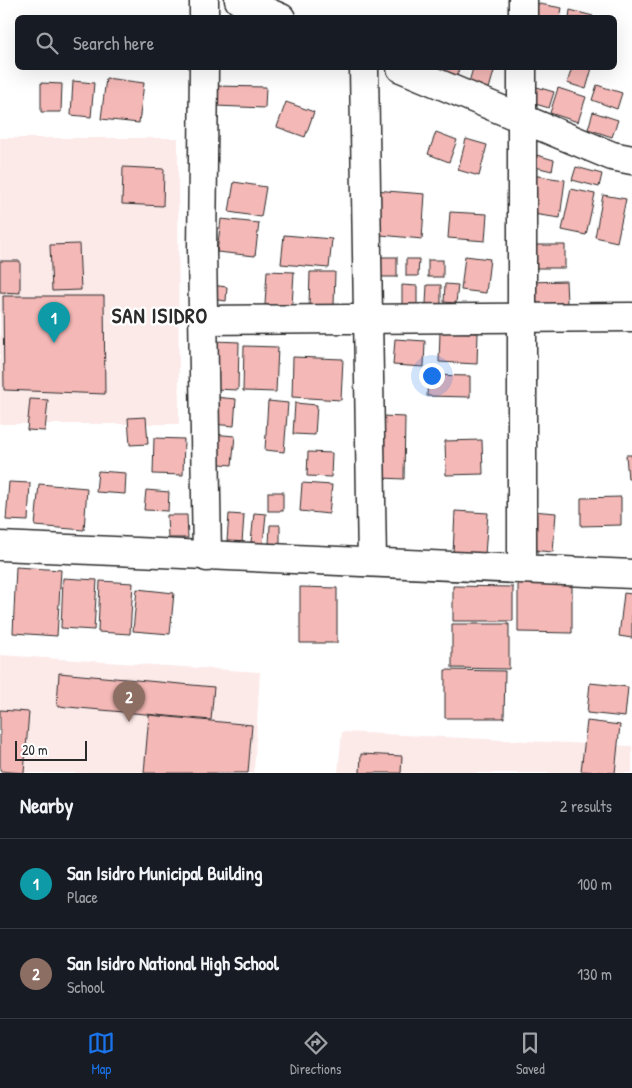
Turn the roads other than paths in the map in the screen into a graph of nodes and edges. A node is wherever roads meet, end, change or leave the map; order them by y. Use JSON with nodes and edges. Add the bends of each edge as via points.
{"nodes":[{"id":1,"x":204,"y":0,"type":"edge"},
{"id":2,"x":239,"y":0,"type":"edge"},
{"id":3,"x":523,"y":0,"type":"edge"},
{"id":4,"x":204,"y":15,"type":"edge"},
{"id":5,"x":274,"y":15,"type":"edge"},
{"id":6,"x":523,"y":15,"type":"edge"},
{"id":7,"x":204,"y":70,"type":"edge"},
{"id":8,"x":364,"y":70,"type":"edge"},
{"id":9,"x":406,"y":70,"type":"edge"},
{"id":10,"x":522,"y":70,"type":"edge"},
{"id":11,"x":522,"y":118,"type":"junction"},
{"id":12,"x":632,"y":160,"type":"edge"},
{"id":13,"x":522,"y":317,"type":"junction"},
{"id":14,"x":632,"y":317,"type":"edge"},
{"id":15,"x":368,"y":319,"type":"junction"},
{"id":16,"x":203,"y":320,"type":"junction"},
{"id":17,"x":0,"y":546,"type":"edge"},
{"id":18,"x":207,"y":557,"type":"junction"},
{"id":19,"x":372,"y":562,"type":"junction"},
{"id":20,"x":522,"y":567,"type":"junction"},
{"id":21,"x":632,"y":574,"type":"edge"}],
"edges":[{"from":1,"to":4,"type":"street"},
{"from":2,"to":5,"type":"street"},
{"from":3,"to":6,"type":"street"},
{"from":7,"to":16,"type":"street"},
{"from":8,"to":15,"type":"street"},
{"from":9,"to":11,"type":"street"},
{"from":10,"to":11,"type":"street"},
{"from":11,"to":12,"type":"street","via":[[612,156]]},
{"from":11,"to":13,"type":"street"},
{"from":13,"to":14,"type":"street"},
{"from":13,"to":15,"type":"street"},
{"from":13,"to":20,"type":"street"},
{"from":15,"to":16,"type":"street"},
{"from":15,"to":19,"type":"street"},
{"from":16,"to":18,"type":"street"},
{"from":17,"to":18,"type":"street"},
{"from":18,"to":19,"type":"street"},
{"from":19,"to":20,"type":"street"},
{"from":20,"to":21,"type":"street"}]}
